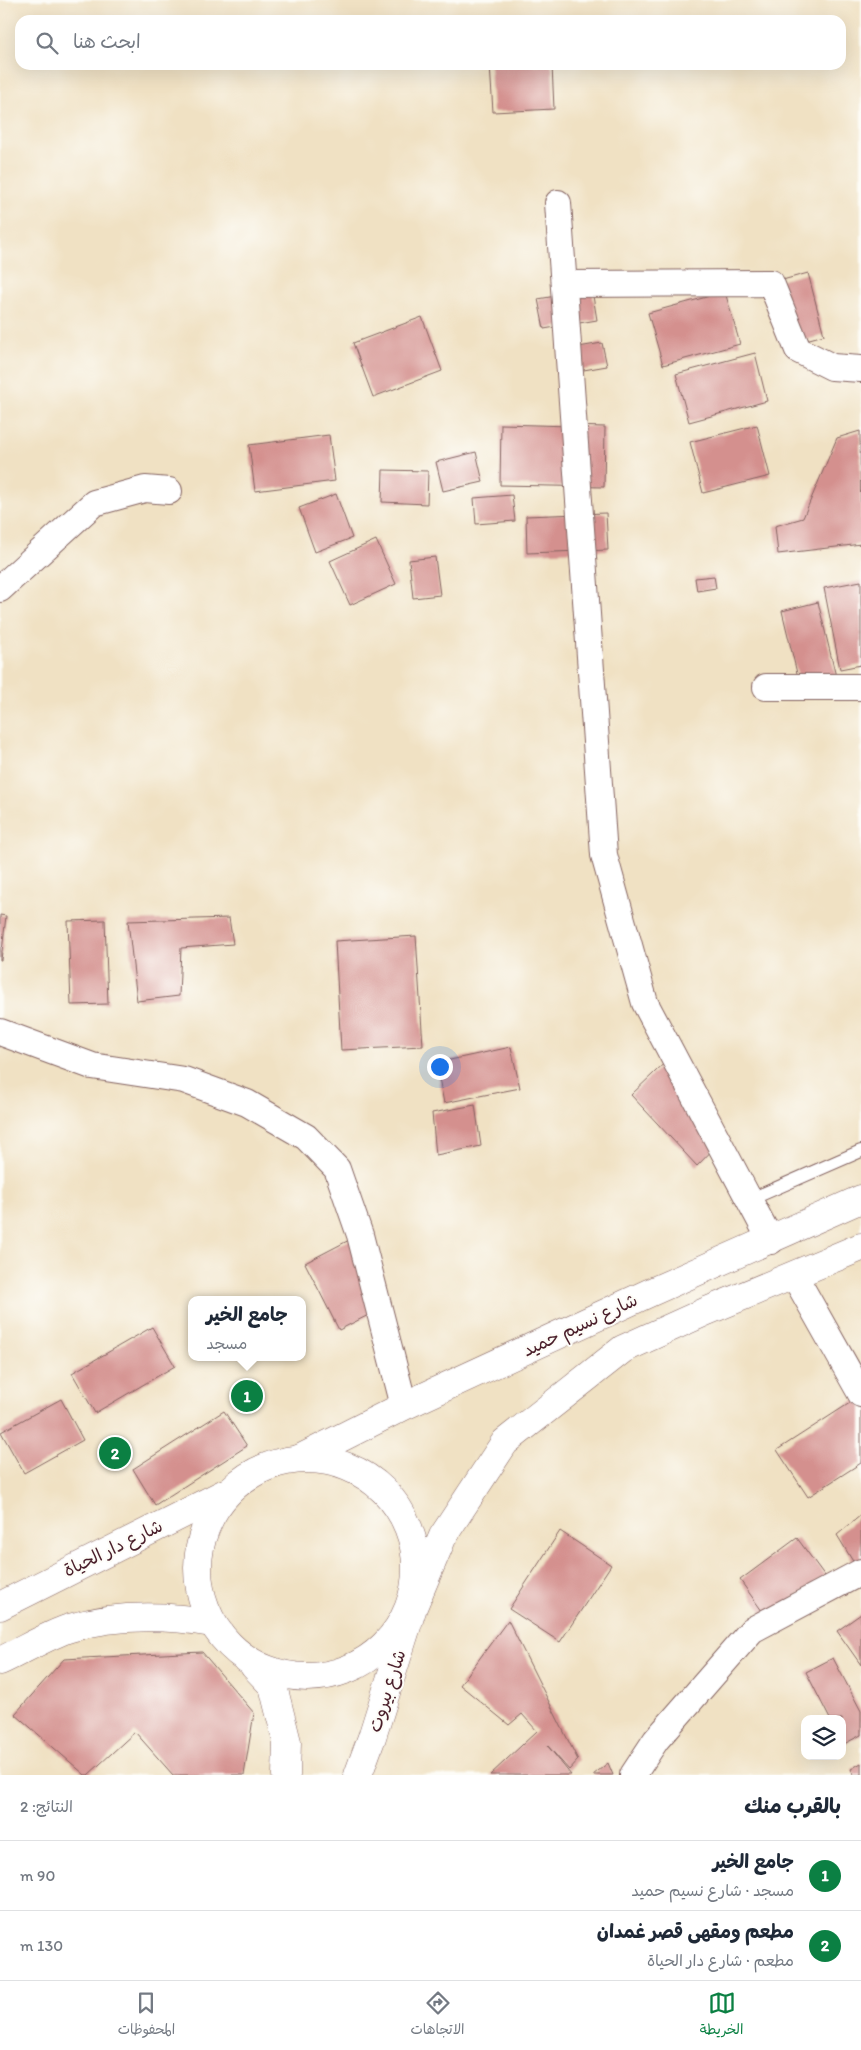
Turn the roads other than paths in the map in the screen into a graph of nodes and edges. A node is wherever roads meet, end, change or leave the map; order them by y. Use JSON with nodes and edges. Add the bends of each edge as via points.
{"nodes":[{"id":1,"x":558,"y":203,"type":"dead end"},
{"id":2,"x":564,"y":284,"type":"junction"},
{"id":3,"x":861,"y":369,"type":"edge"},
{"id":4,"x":169,"y":491,"type":"dead end"},
{"id":5,"x":0,"y":589,"type":"edge"},
{"id":6,"x":766,"y":687,"type":"dead end"},
{"id":7,"x":861,"y":688,"type":"edge"},
{"id":8,"x":0,"y":1032,"type":"edge"},
{"id":9,"x":861,"y":1151,"type":"edge"},
{"id":10,"x":861,"y":1199,"type":"edge"},
{"id":11,"x":749,"y":1200,"type":"junction"},
{"id":12,"x":771,"y":1240,"type":"junction"},
{"id":13,"x":861,"y":1247,"type":"edge"},
{"id":14,"x":794,"y":1276,"type":"junction"},
{"id":15,"x":861,"y":1394,"type":"edge"},
{"id":16,"x":404,"y":1406,"type":"junction"},
{"id":17,"x":301,"y":1458,"type":"junction"},
{"id":18,"x":226,"y":1493,"type":"junction"},
{"id":19,"x":861,"y":1572,"type":"edge"},
{"id":20,"x":0,"y":1606,"type":"edge"},
{"id":21,"x":413,"y":1607,"type":"junction"},
{"id":22,"x":212,"y":1624,"type":"junction"},
{"id":23,"x":0,"y":1661,"type":"edge"},
{"id":24,"x":254,"y":1666,"type":"junction"},
{"id":25,"x":286,"y":1775,"type":"edge"},
{"id":26,"x":358,"y":1775,"type":"edge"},
{"id":27,"x":633,"y":1775,"type":"edge"}],
"edges":[{"from":1,"to":2,"type":"street"},
{"from":2,"to":3,"type":"street","via":[[771,283],[798,350],[832,367]]},
{"from":2,"to":11,"type":"street","via":[[604,855],[645,1003]]},
{"from":4,"to":5,"type":"street","via":[[145,489],[94,503]]},
{"from":6,"to":7,"type":"street"},
{"from":8,"to":16,"type":"street","via":[[92,1066],[184,1080],[247,1103],[306,1137],[337,1169],[360,1235]]},
{"from":9,"to":11,"type":"lane"},
{"from":10,"to":12,"type":"main road","name":"شارع نسيم حميد"},
{"from":11,"to":12,"type":"street"},
{"from":12,"to":16,"type":"main road","name":"شارع نسيم حميد"},
{"from":13,"to":14,"type":"main road"},
{"from":14,"to":15,"type":"street"},
{"from":14,"to":21,"type":"main road","via":[[623,1349],[505,1442],[443,1536]]},
{"from":16,"to":17,"type":"main road","name":"شارع نسيم حميد"},
{"from":17,"to":18,"type":"main road","via":[[274,1463],[248,1475]]},
{"from":17,"to":21,"type":"main road","via":[[337,1462],[370,1478],[395,1503],[412,1536],[417,1571]]},
{"from":18,"to":20,"type":"main road","name":"شارع دار الحياة"},
{"from":18,"to":22,"type":"main road","via":[[207,1522],[197,1556],[199,1591]]},
{"from":19,"to":27,"type":"street","via":[[752,1630],[656,1740]]},
{"from":21,"to":24,"type":"main road","via":[[391,1639],[363,1664],[327,1677],[290,1678]]},
{"from":21,"to":26,"type":"main road","name":"شارع بيروت"},
{"from":22,"to":23,"type":"main road","via":[[129,1616],[69,1628]]},
{"from":22,"to":24,"type":"main road","via":[[230,1648]]},
{"from":24,"to":25,"type":"main road","via":[[273,1686],[287,1742]]}]}
